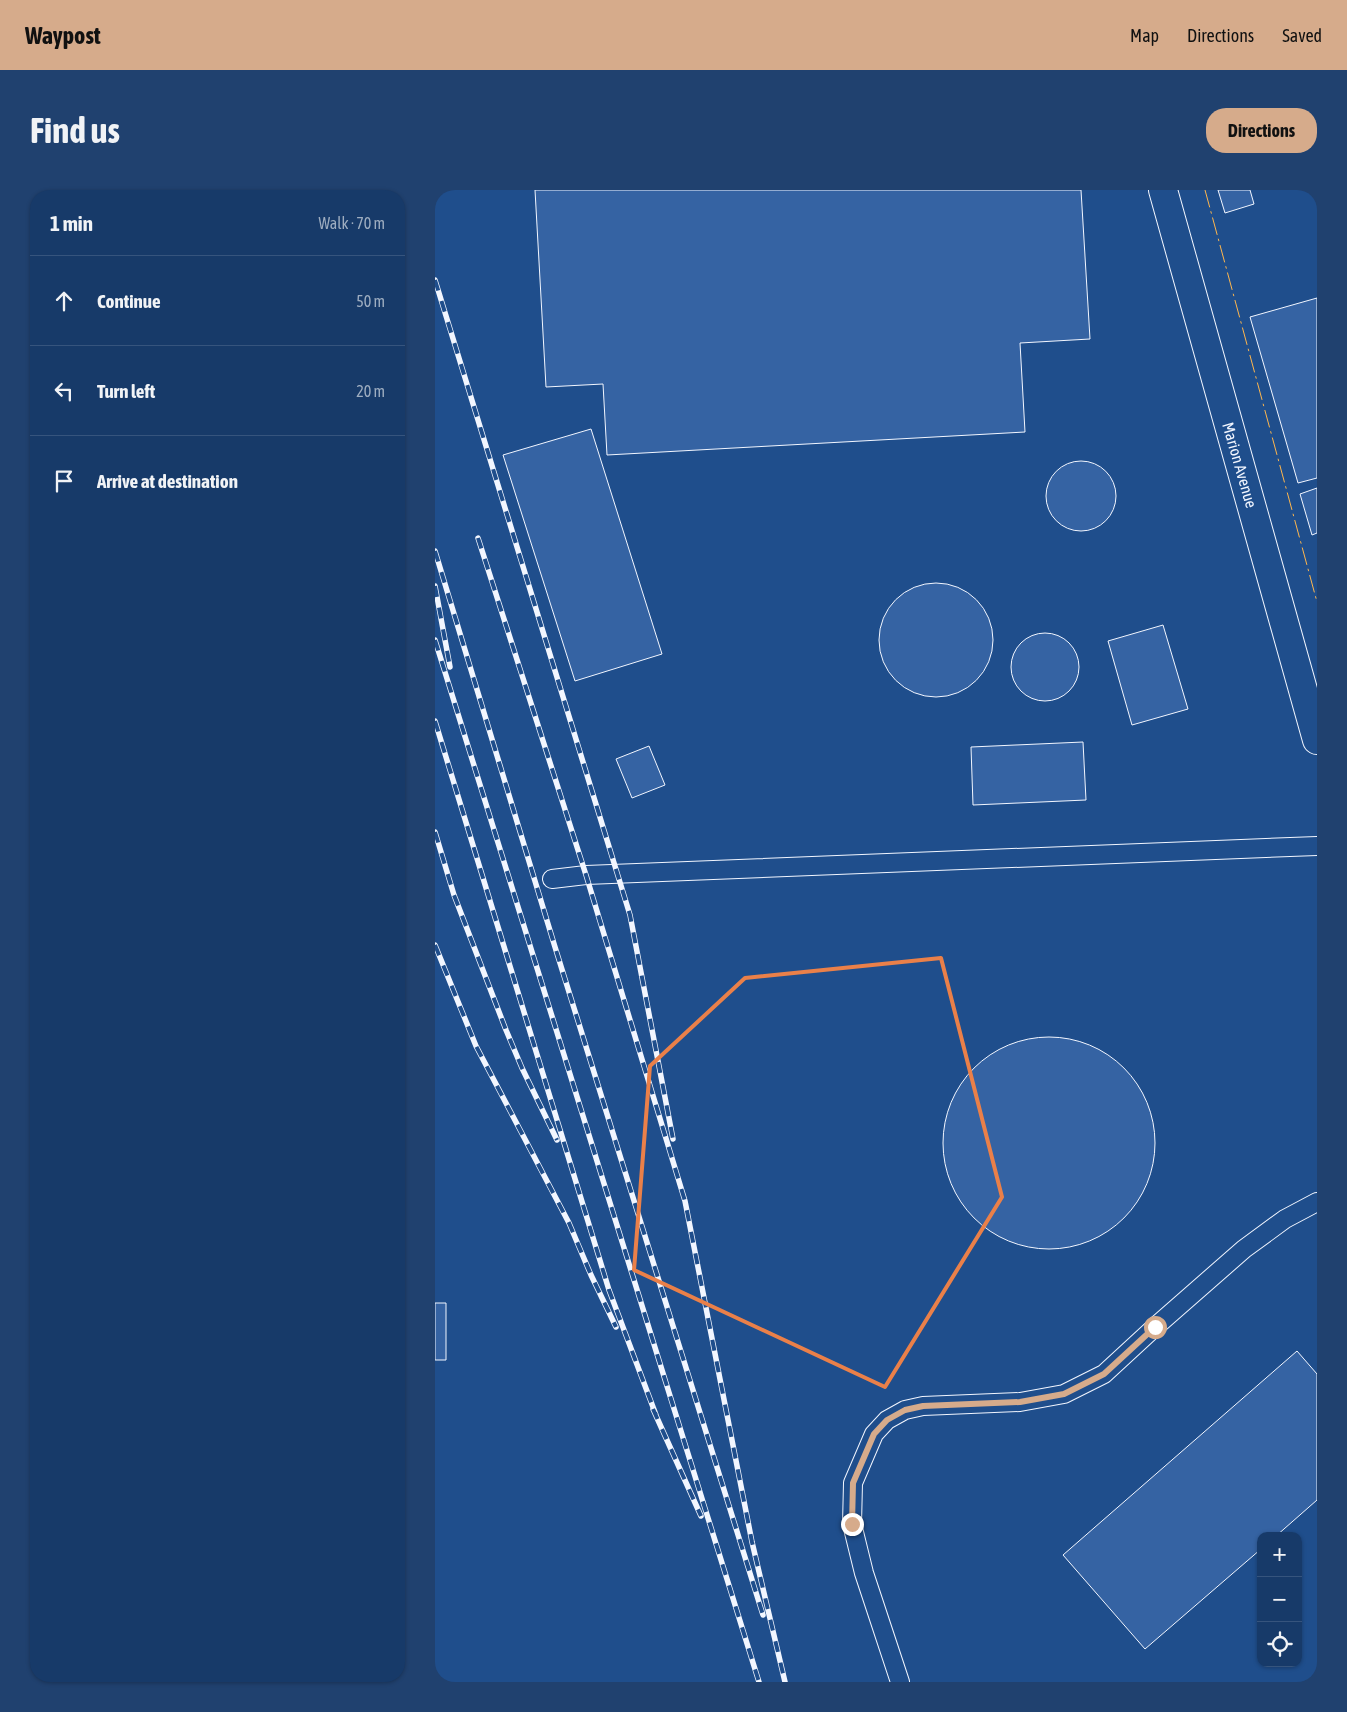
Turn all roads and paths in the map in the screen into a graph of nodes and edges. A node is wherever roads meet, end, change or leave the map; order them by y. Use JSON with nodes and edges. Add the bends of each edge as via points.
{"nodes":[{"id":1,"x":1163,"y":190,"type":"edge"},
{"id":2,"x":1317,"y":740,"type":"edge"},
{"id":3,"x":1317,"y":846,"type":"edge"},
{"id":4,"x":552,"y":880,"type":"dead end"},
{"id":5,"x":1317,"y":1202,"type":"edge"},
{"id":6,"x":900,"y":1682,"type":"edge"}],
"edges":[{"from":1,"to":2,"type":"street","name":"Marion Avenue"},
{"from":3,"to":4,"type":"lane","via":[[594,875]]},
{"from":5,"to":6,"type":"lane","via":[[1285,1219],[1244,1249],[1104,1374],[1064,1394],[1020,1402],[923,1406],[905,1410],[887,1420],[874,1434],[853,1483],[852,1524],[864,1573]]}]}
